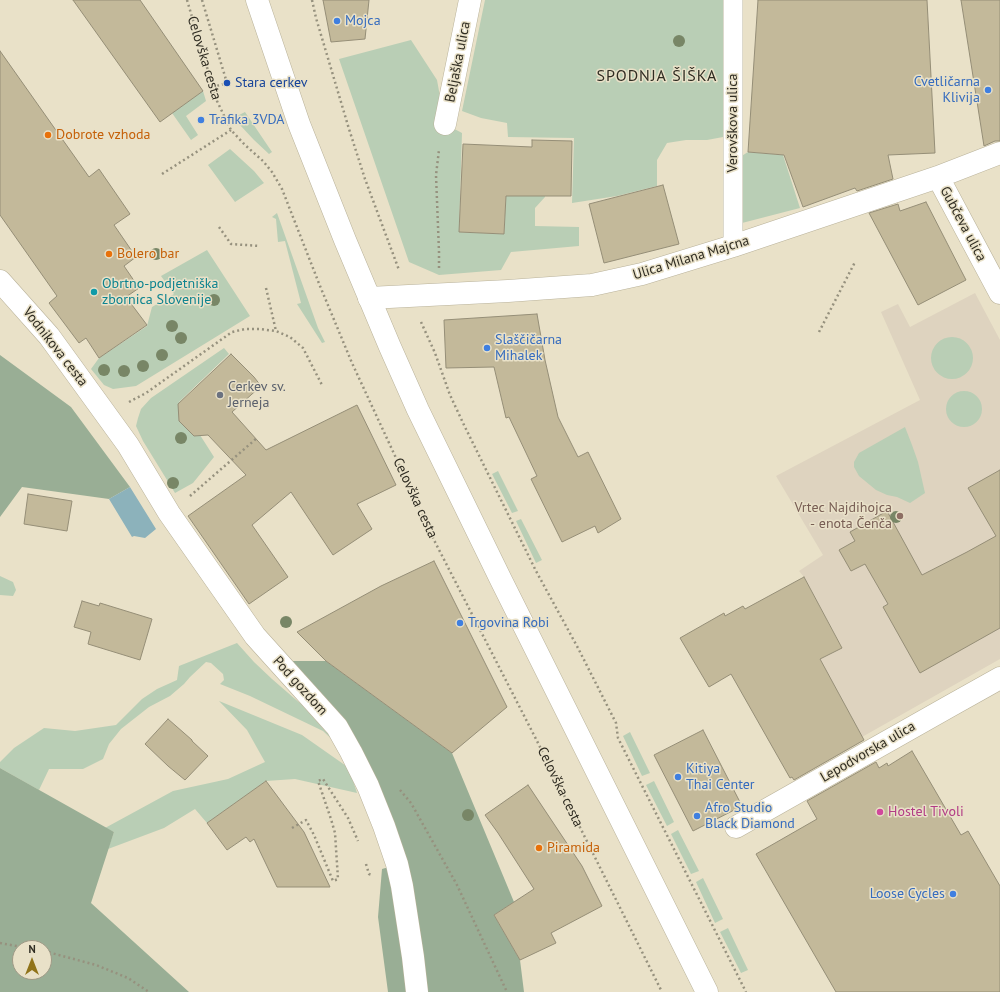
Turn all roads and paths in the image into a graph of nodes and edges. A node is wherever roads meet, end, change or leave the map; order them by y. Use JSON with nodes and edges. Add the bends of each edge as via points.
{"nodes":[{"id":1,"x":187,"y":0,"type":"edge"},
{"id":2,"x":202,"y":0,"type":"edge"},
{"id":3,"x":257,"y":0,"type":"edge"},
{"id":4,"x":312,"y":0,"type":"edge"},
{"id":5,"x":470,"y":0,"type":"edge"},
{"id":6,"x":732,"y":0,"type":"edge"},
{"id":7,"x":213,"y":87,"type":"junction"},
{"id":8,"x":445,"y":124,"type":"joint"},
{"id":9,"x":231,"y":130,"type":"junction"},
{"id":10,"x":1000,"y":153,"type":"edge"},
{"id":11,"x":162,"y":174,"type":"dead end"},
{"id":12,"x":938,"y":177,"type":"junction"},
{"id":13,"x":219,"y":227,"type":"dead end"},
{"id":14,"x":260,"y":246,"type":"dead end"},
{"id":15,"x":733,"y":246,"type":"junction"},
{"id":16,"x":855,"y":262,"type":"dead end"},
{"id":17,"x":0,"y":281,"type":"edge"},
{"id":18,"x":266,"y":288,"type":"dead end"},
{"id":19,"x":1000,"y":293,"type":"edge"},
{"id":20,"x":438,"y":294,"type":"junction"},
{"id":21,"x":410,"y":296,"type":"junction"},
{"id":22,"x":369,"y":298,"type":"junction"},
{"id":23,"x":276,"y":331,"type":"junction"},
{"id":24,"x":819,"y":332,"type":"dead end"},
{"id":25,"x":322,"y":385,"type":"dead end"},
{"id":26,"x":106,"y":415,"type":"junction"},
{"id":27,"x":257,"y":438,"type":"dead end"},
{"id":28,"x":190,"y":496,"type":"dead end"},
{"id":29,"x":1000,"y":678,"type":"edge"},
{"id":30,"x":396,"y":784,"type":"dead end"},
{"id":31,"x":736,"y":827,"type":"dead end"},
{"id":32,"x":292,"y":828,"type":"dead end"},
{"id":33,"x":360,"y":845,"type":"dead end"},
{"id":34,"x":365,"y":859,"type":"dead end"},
{"id":35,"x":402,"y":886,"type":"junction"},
{"id":36,"x":0,"y":943,"type":"edge"},
{"id":37,"x":12,"y":945,"type":"edge"},
{"id":38,"x":52,"y":953,"type":"edge"},
{"id":39,"x":149,"y":992,"type":"edge"},
{"id":40,"x":416,"y":992,"type":"edge"},
{"id":41,"x":507,"y":992,"type":"edge"},
{"id":42,"x":662,"y":992,"type":"edge"},
{"id":43,"x":707,"y":992,"type":"edge"},
{"id":44,"x":746,"y":992,"type":"edge"}],
"edges":[{"from":1,"to":7,"type":"path","name":"Celovška cesta"},
{"from":2,"to":7,"type":"path","via":[[227,83]]},
{"from":3,"to":22,"type":"street","via":[[301,131]]},
{"from":4,"to":21,"type":"path","via":[[364,179]]},
{"from":5,"to":8,"type":"street","name":"Beljaška ulica"},
{"from":6,"to":15,"type":"lane","name":"Verovškova ulica"},
{"from":7,"to":9,"type":"path","name":"Celovška cesta"},
{"from":8,"to":20,"type":"path","via":[[440,140],[436,175]]},
{"from":9,"to":11,"type":"path"},
{"from":9,"to":42,"type":"path","name":"Celovška cesta","via":[[272,172],[282,189],[352,363],[434,540]]},
{"from":10,"to":12,"type":"street","name":"Ulica Milana Majcna"},
{"from":12,"to":15,"type":"street","name":"Ulica Milana Majcna"},
{"from":12,"to":19,"type":"street","name":"Gubčeva ulica"},
{"from":13,"to":14,"type":"path","via":[[231,244]]},
{"from":15,"to":20,"type":"street","name":"Ulica Milana Majcna","via":[[642,274],[592,285]]},
{"from":16,"to":24,"type":"path"},
{"from":17,"to":26,"type":"street","name":"Vodnikova cesta","via":[[49,336]]},
{"from":18,"to":23,"type":"path"},
{"from":20,"to":21,"type":"street","name":"Ulica Milana Majcna"},
{"from":21,"to":22,"type":"street","name":"Ulica Milana Majcna"},
{"from":21,"to":44,"type":"path","via":[[450,395],[536,571],[616,723],[618,738]]},
{"from":22,"to":43,"type":"street","via":[[415,403],[501,580]]},
{"from":23,"to":25,"type":"path","via":[[290,337],[303,348]]},
{"from":23,"to":26,"type":"path","via":[[245,328],[232,332],[146,393]]},
{"from":26,"to":35,"type":"street","name":"Pod gozdom","via":[[128,444],[169,513],[255,636],[336,727],[368,786],[397,864]]},
{"from":27,"to":28,"type":"path"},
{"from":29,"to":31,"type":"street","name":"Lepodvorska ulica"},
{"from":30,"to":41,"type":"path","via":[[411,803],[457,885]]},
{"from":32,"to":33,"type":"path","via":[[306,820],[333,880],[338,879],[335,833],[318,781],[323,779],[348,818]]},
{"from":34,"to":35,"type":"path","via":[[369,874]]},
{"from":35,"to":40,"type":"street","name":"Pod gozdom"},
{"from":36,"to":37,"type":"path"},
{"from":38,"to":39,"type":"path","via":[[128,978]]}]}
